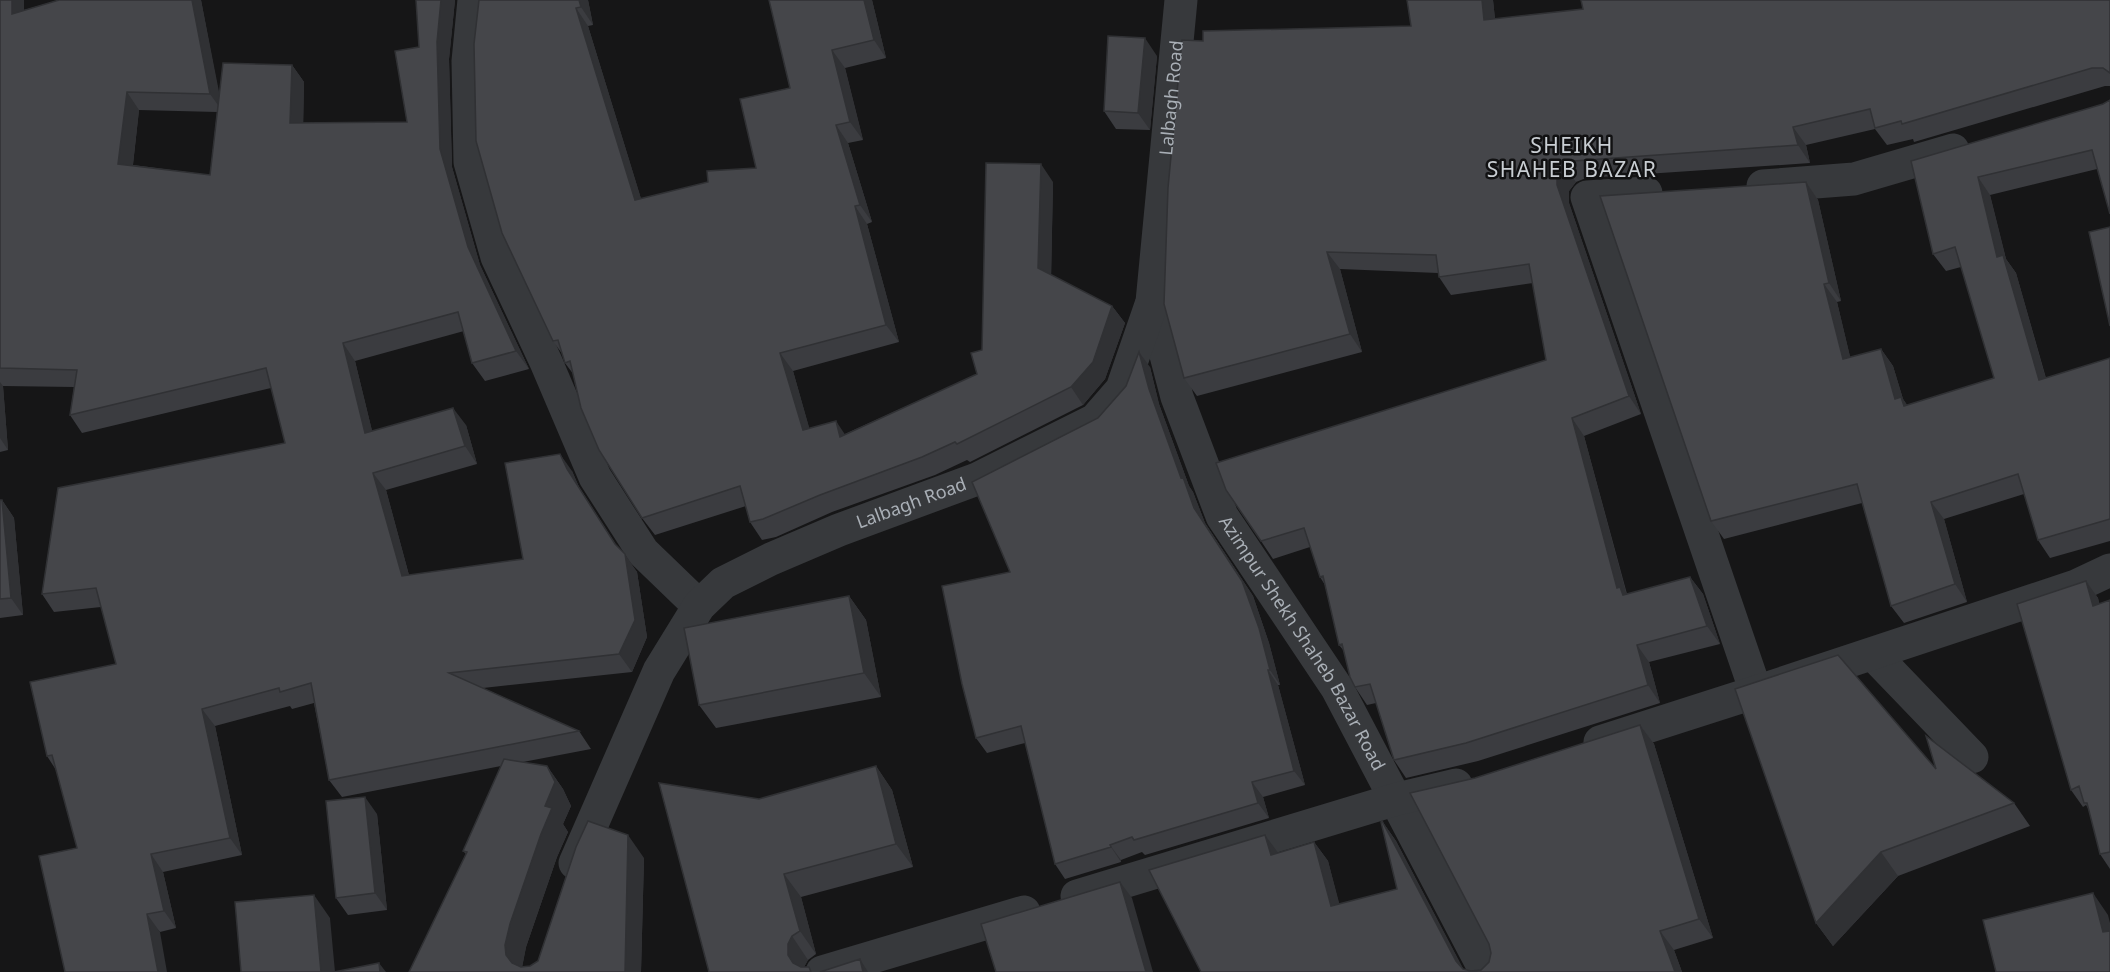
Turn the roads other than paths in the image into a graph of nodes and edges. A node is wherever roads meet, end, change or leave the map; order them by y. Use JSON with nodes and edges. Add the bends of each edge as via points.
{"nodes":[{"id":1,"x":474,"y":0,"type":"edge"},
{"id":2,"x":1181,"y":0,"type":"edge"},
{"id":3,"x":1977,"y":143,"type":"edge"},
{"id":4,"x":1738,"y":187,"type":"edge"},
{"id":5,"x":1680,"y":191,"type":"edge"},
{"id":6,"x":1152,"y":302,"type":"junction"},
{"id":7,"x":2110,"y":570,"type":"edge"},
{"id":8,"x":699,"y":606,"type":"junction"},
{"id":9,"x":1873,"y":654,"type":"junction"},
{"id":10,"x":1756,"y":692,"type":"junction"},
{"id":11,"x":1574,"y":750,"type":"edge"},
{"id":12,"x":1972,"y":757,"type":"dead end"},
{"id":13,"x":1483,"y":779,"type":"edge"},
{"id":14,"x":1397,"y":800,"type":"junction"},
{"id":15,"x":567,"y":886,"type":"edge"},
{"id":16,"x":822,"y":972,"type":"edge"},
{"id":17,"x":1486,"y":972,"type":"edge"}],
"edges":[{"from":1,"to":8,"type":"street","via":[[468,61],[470,162],[497,257],[595,477],[643,552]]},
{"from":2,"to":6,"type":"street","name":"Lalbagh Road"},
{"from":3,"to":4,"type":"street","via":[[1854,180]]},
{"from":5,"to":10,"type":"street","via":[[1587,197]]},
{"from":6,"to":8,"type":"street","name":"Lalbagh Road","via":[[1122,389],[1095,420],[977,479],[771,559],[723,583]]},
{"from":6,"to":14,"type":"street","name":"Azimpur Shekh Shaheb Bazar Road","via":[[1177,397],[1222,516],[1337,688]]},
{"from":7,"to":9,"type":"street","via":[[2076,586]]},
{"from":8,"to":15,"type":"street","name":"Lalbagh Road","via":[[658,671]]},
{"from":9,"to":10,"type":"street"},
{"from":9,"to":12,"type":"street"},
{"from":10,"to":11,"type":"street"},
{"from":13,"to":14,"type":"street"},
{"from":14,"to":16,"type":"street"},
{"from":14,"to":17,"type":"street","name":"Azimpur Shekh Shaheb Bazar Road"}]}
